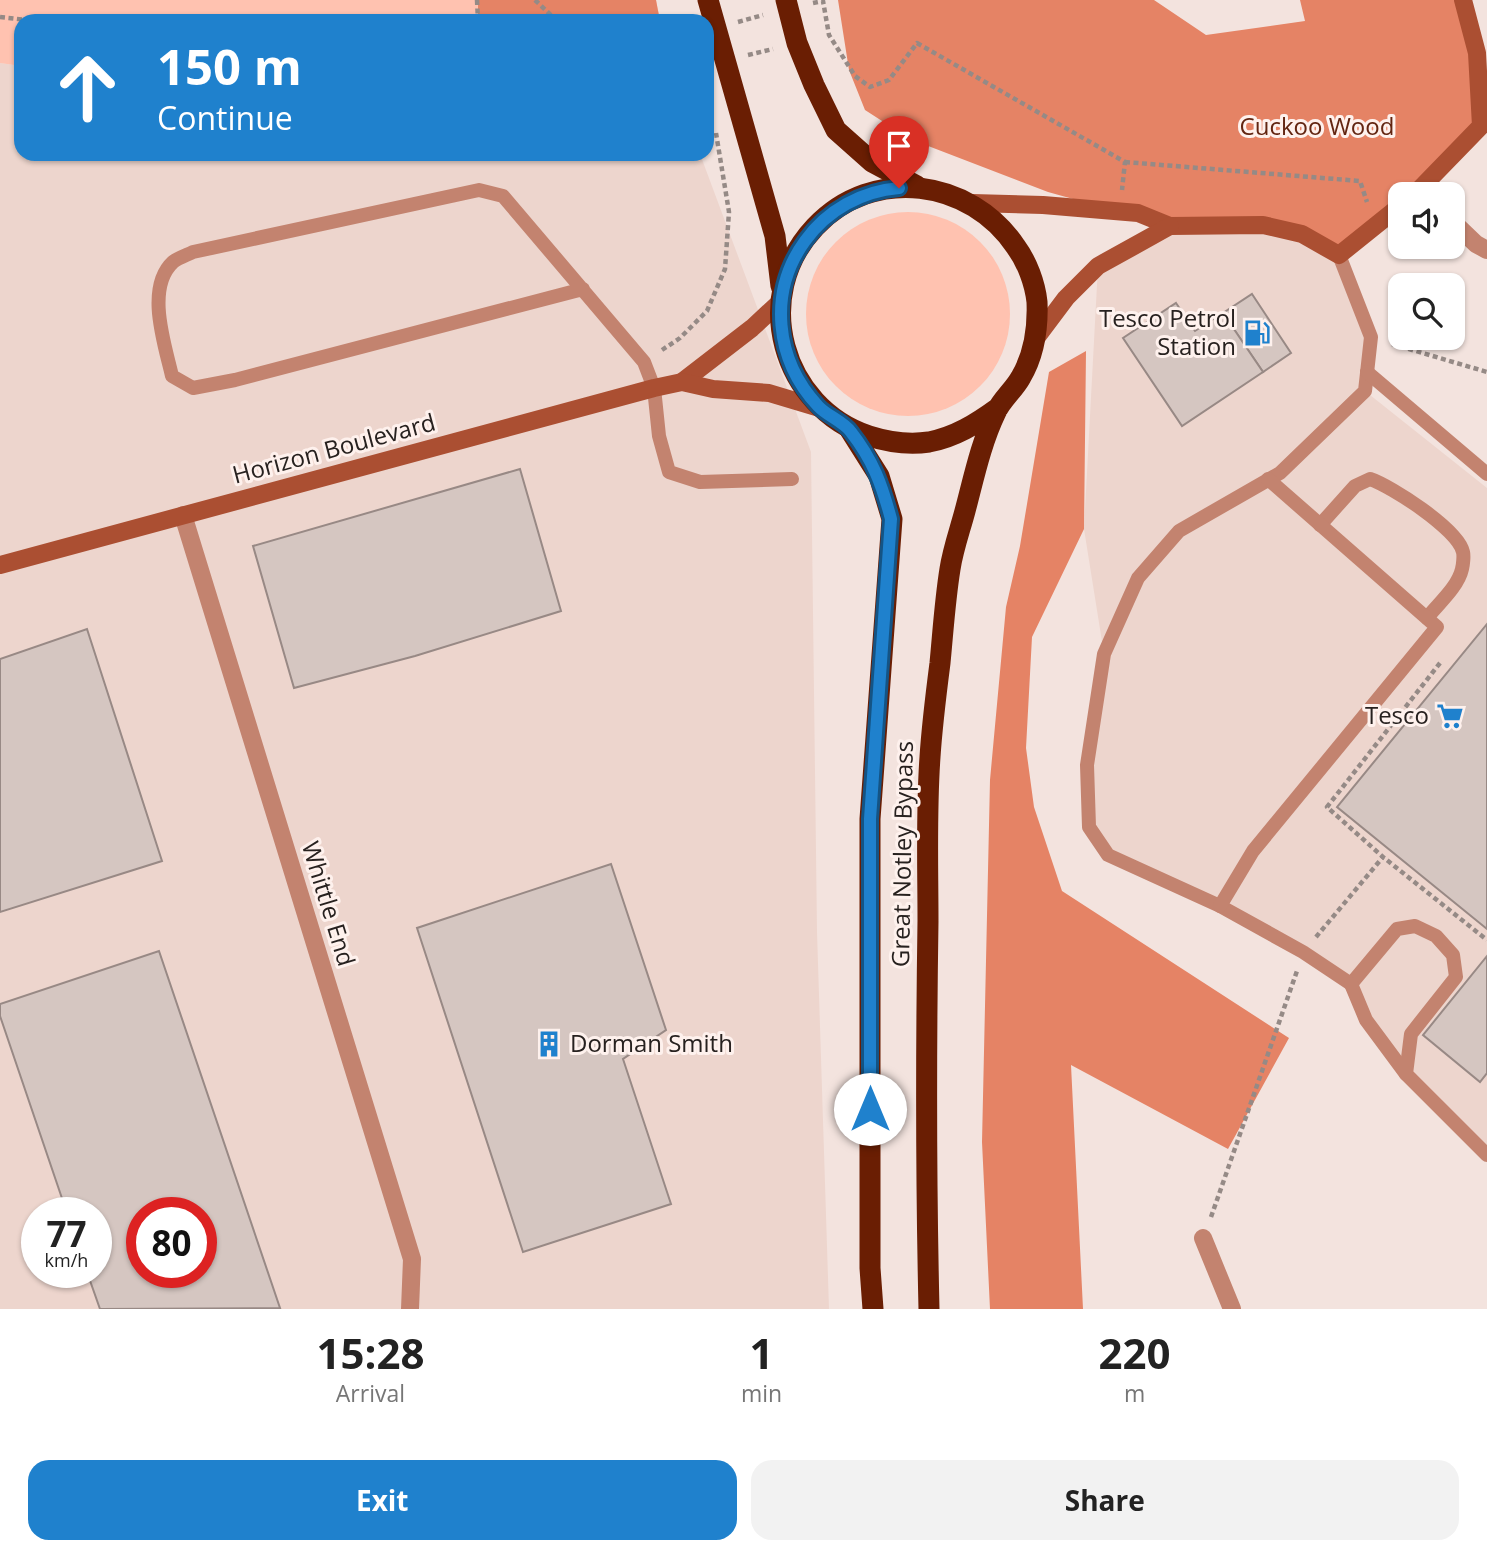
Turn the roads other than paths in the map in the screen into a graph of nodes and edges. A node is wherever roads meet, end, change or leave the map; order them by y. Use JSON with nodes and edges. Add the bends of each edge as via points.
{"nodes":[{"id":1,"x":1463,"y":0,"type":"edge"},
{"id":2,"x":778,"y":7,"type":"edge"},
{"id":3,"x":714,"y":21,"type":"edge"},
{"id":4,"x":1431,"y":182,"type":"edge"},
{"id":5,"x":918,"y":187,"type":"junction"},
{"id":6,"x":972,"y":203,"type":"junction"},
{"id":7,"x":1388,"y":216,"type":"edge"},
{"id":8,"x":1170,"y":226,"type":"junction"},
{"id":9,"x":1465,"y":233,"type":"edge"},
{"id":10,"x":1487,"y":250,"type":"edge"},
{"id":11,"x":1339,"y":255,"type":"junction"},
{"id":12,"x":583,"y":289,"type":"junction"},
{"id":13,"x":781,"y":297,"type":"junction"},
{"id":14,"x":1036,"y":338,"type":"junction"},
{"id":15,"x":1367,"y":372,"type":"junction"},
{"id":16,"x":682,"y":383,"type":"junction"},
{"id":17,"x":654,"y":388,"type":"junction"},
{"id":18,"x":819,"y":408,"type":"junction"},
{"id":19,"x":998,"y":408,"type":"junction"},
{"id":20,"x":850,"y":430,"type":"junction"},
{"id":21,"x":1487,"y":474,"type":"edge"},
{"id":22,"x":793,"y":479,"type":"dead end"},
{"id":23,"x":1268,"y":479,"type":"junction"},
{"id":24,"x":183,"y":515,"type":"junction"},
{"id":25,"x":1320,"y":525,"type":"junction"},
{"id":26,"x":0,"y":565,"type":"edge"},
{"id":27,"x":1427,"y":618,"type":"junction"},
{"id":28,"x":1220,"y":906,"type":"junction"},
{"id":29,"x":1351,"y":984,"type":"junction"},
{"id":30,"x":1406,"y":1074,"type":"junction"},
{"id":31,"x":1487,"y":1155,"type":"edge"},
{"id":32,"x":1203,"y":1238,"type":"road end"},
{"id":33,"x":410,"y":1309,"type":"edge"},
{"id":34,"x":873,"y":1309,"type":"edge"},
{"id":35,"x":929,"y":1309,"type":"edge"},
{"id":36,"x":1232,"y":1309,"type":"edge"}],
"edges":[{"from":1,"to":4,"type":"street","via":[[1477,52],[1481,126]]},
{"from":2,"to":5,"type":"highway","via":[[836,131],[872,162]]},
{"from":3,"to":13,"type":"highway","via":[[775,236]]},
{"from":5,"to":6,"type":"highway"},
{"from":5,"to":13,"type":"highway","via":[[881,190],[846,203],[816,226],[794,256]]},
{"from":6,"to":8,"type":"street","via":[[1138,213]]},
{"from":6,"to":14,"type":"highway","via":[[1003,228],[1026,261],[1037,299]]},
{"from":7,"to":11,"type":"street"},
{"from":8,"to":11,"type":"street","via":[[1263,225],[1302,234]]},
{"from":8,"to":14,"type":"street","via":[[1098,266]]},
{"from":9,"to":10,"type":"street"},
{"from":11,"to":15,"type":"lane","via":[[1371,337]]},
{"from":12,"to":12,"type":"lane","via":[[503,196],[479,190],[192,252],[172,262],[160,282],[158,312],[172,376],[193,388]]},
{"from":12,"to":17,"type":"lane","via":[[644,362]]},
{"from":13,"to":16,"type":"street","name":"Horizon Boulevard","via":[[752,328]]},
{"from":13,"to":18,"type":"highway","via":[[782,340],[796,377]]},
{"from":14,"to":19,"type":"highway","via":[[1022,376]]},
{"from":15,"to":21,"type":"lane"},
{"from":15,"to":23,"type":"lane","via":[[1365,391],[1280,473]]},
{"from":16,"to":17,"type":"street","name":"Horizon Boulevard"},
{"from":16,"to":18,"type":"street","name":"Horizon Boulevard","via":[[769,393]]},
{"from":17,"to":22,"type":"lane","via":[[659,436],[669,472],[701,482]]},
{"from":17,"to":24,"type":"street","name":"Horizon Boulevard"},
{"from":18,"to":20,"type":"highway"},
{"from":19,"to":20,"type":"highway","via":[[965,431],[927,442],[887,442]]},
{"from":19,"to":35,"type":"highway","name":"Great Notley Bypass","via":[[982,447],[950,566],[930,758],[925,1133]]},
{"from":20,"to":34,"type":"highway","name":"Great Notley Bypass","via":[[879,476],[891,519],[870,819]]},
{"from":23,"to":25,"type":"lane"},
{"from":23,"to":28,"type":"lane","via":[[1179,531],[1139,578],[1104,654],[1087,765],[1089,827],[1108,855]]},
{"from":24,"to":26,"type":"street","name":"Horizon Boulevard"},
{"from":24,"to":33,"type":"street","name":"Whittle End","via":[[412,1259]]},
{"from":25,"to":27,"type":"lane"},
{"from":25,"to":27,"type":"lane","via":[[1355,486],[1370,478],[1438,522],[1463,552],[1462,570]]},
{"from":27,"to":28,"type":"lane","via":[[1437,627],[1253,851]]},
{"from":28,"to":29,"type":"lane"},
{"from":29,"to":30,"type":"lane","via":[[1366,1020]]},
{"from":29,"to":30,"type":"lane","via":[[1397,929],[1415,926],[1436,936],[1453,955],[1456,977],[1411,1034]]},
{"from":30,"to":31,"type":"lane"},
{"from":32,"to":36,"type":"street"}]}
